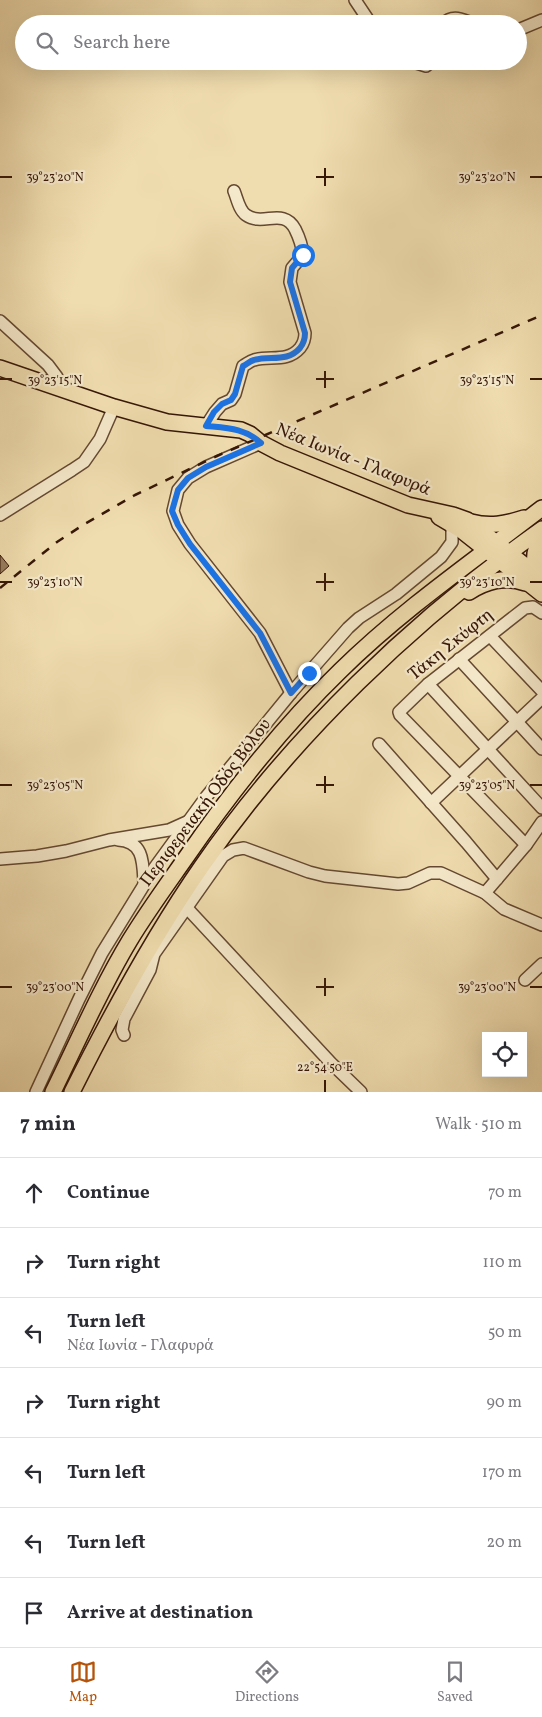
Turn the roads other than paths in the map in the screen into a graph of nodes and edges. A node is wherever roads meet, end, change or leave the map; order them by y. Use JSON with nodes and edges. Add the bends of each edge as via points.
{"nodes":[{"id":1,"x":354,"y":0,"type":"edge"},
{"id":2,"x":365,"y":15,"type":"edge"},
{"id":3,"x":542,"y":20,"type":"edge"},
{"id":4,"x":527,"y":26,"type":"edge"},
{"id":5,"x":234,"y":191,"type":"dead end"},
{"id":6,"x":0,"y":321,"type":"edge"},
{"id":7,"x":0,"y":368,"type":"edge"},
{"id":8,"x":59,"y":388,"type":"junction"},
{"id":9,"x":114,"y":407,"type":"junction"},
{"id":10,"x":206,"y":426,"type":"junction"},
{"id":11,"x":261,"y":443,"type":"junction"},
{"id":12,"x":537,"y":512,"type":"edge"},
{"id":13,"x":0,"y":515,"type":"edge"},
{"id":14,"x":460,"y":525,"type":"junction"},
{"id":15,"x":542,"y":529,"type":"edge"},
{"id":16,"x":542,"y":536,"type":"edge"},
{"id":17,"x":491,"y":547,"type":"junction"},
{"id":18,"x":504,"y":557,"type":"junction"},
{"id":19,"x":453,"y":574,"type":"junction"},
{"id":20,"x":538,"y":580,"type":"edge"},
{"id":21,"x":542,"y":594,"type":"edge"},
{"id":22,"x":441,"y":607,"type":"junction"},
{"id":23,"x":542,"y":614,"type":"edge"},
{"id":24,"x":490,"y":636,"type":"junction"},
{"id":25,"x":459,"y":659,"type":"junction"},
{"id":26,"x":428,"y":684,"type":"junction"},
{"id":27,"x":542,"y":691,"type":"edge"},
{"id":28,"x":291,"y":693,"type":"junction"},
{"id":29,"x":542,"y":698,"type":"edge"},
{"id":30,"x":516,"y":722,"type":"junction"},
{"id":31,"x":379,"y":744,"type":"dead end"},
{"id":32,"x":542,"y":749,"type":"edge"},
{"id":33,"x":488,"y":751,"type":"junction"},
{"id":34,"x":458,"y":777,"type":"junction"},
{"id":35,"x":431,"y":803,"type":"junction"},
{"id":36,"x":542,"y":808,"type":"edge"},
{"id":37,"x":189,"y":821,"type":"junction"},
{"id":38,"x":542,"y":822,"type":"edge"},
{"id":39,"x":109,"y":840,"type":"junction"},
{"id":40,"x":526,"y":845,"type":"junction"},
{"id":41,"x":0,"y":859,"type":"edge"},
{"id":42,"x":497,"y":879,"type":"junction"},
{"id":43,"x":144,"y":883,"type":"junction"},
{"id":44,"x":485,"y":894,"type":"junction"},
{"id":45,"x":186,"y":907,"type":"junction"},
{"id":46,"x":542,"y":925,"type":"edge"},
{"id":47,"x":542,"y":964,"type":"edge"},
{"id":48,"x":525,"y":980,"type":"dead end"},
{"id":49,"x":124,"y":1035,"type":"dead end"},
{"id":50,"x":36,"y":1092,"type":"edge"},
{"id":51,"x":53,"y":1092,"type":"edge"},
{"id":52,"x":72,"y":1092,"type":"edge"},
{"id":53,"x":361,"y":1092,"type":"edge"}],
"edges":[{"from":1,"to":2,"type":"street"},
{"from":3,"to":4,"type":"street"},
{"from":5,"to":10,"type":"street","via":[[245,214],[256,219],[285,218],[300,238],[303,255],[292,268],[290,282],[305,340],[289,356],[256,359],[243,366],[235,394],[214,412]]},
{"from":6,"to":8,"type":"street","via":[[48,366]]},
{"from":7,"to":8,"type":"main road","name":"Νέα Ιωνία - Γλαφυρά"},
{"from":8,"to":9,"type":"main road","name":"Νέα Ιωνία - Γλαφυρά"},
{"from":9,"to":10,"type":"main road","name":"Νέα Ιωνία - Γλαφυρά","via":[[167,422]]},
{"from":9,"to":13,"type":"street","via":[[100,439],[84,462]]},
{"from":10,"to":11,"type":"main road","name":"Νέα Ιωνία - Γλαφυρά","via":[[241,430]]},
{"from":11,"to":14,"type":"main road","name":"Νέα Ιωνία - Γλαφυρά","via":[[293,459],[408,505],[434,512],[443,520]]},
{"from":11,"to":28,"type":"street","via":[[188,478],[178,490],[172,511],[190,544],[260,633]]},
{"from":12,"to":14,"type":"main road","via":[[495,525]]},
{"from":12,"to":17,"type":"main road","name":"Περιφερειακή Οδός Βόλου"},
{"from":14,"to":17,"type":"main road","name":"Νέα Ιωνία - Γλαφυρά"},
{"from":14,"to":19,"type":"main road","via":[[465,551]]},
{"from":14,"to":28,"type":"street","via":[[442,557],[354,622]]},
{"from":15,"to":18,"type":"main road","name":"Περιφερειακή Οδός Βόλου"},
{"from":16,"to":20,"type":"main road","via":[[534,560]]},
{"from":17,"to":18,"type":"main road","name":"Νέα Ιωνία - Γλαφυρά"},
{"from":17,"to":19,"type":"main road","name":"Περιφερειακή Οδός Βόλου"},
{"from":18,"to":20,"type":"main road","name":"Νέα Ιωνία - Γλαφυρά"},
{"from":18,"to":22,"type":"main road","name":"Περιφερειακή Οδός Βόλου"},
{"from":19,"to":51,"type":"main road","name":"Περιφερειακή Οδός Βόλου","via":[[416,602],[341,669],[292,720],[242,780],[130,941]]},
{"from":20,"to":21,"type":"main road","name":"Νέα Ιωνία - Γλαφυρά"},
{"from":20,"to":22,"type":"main road","via":[[497,580],[478,586]]},
{"from":22,"to":52,"type":"main road","name":"Περιφερειακή Οδός Βόλου","via":[[404,638],[323,719],[221,839],[145,954]]},
{"from":23,"to":24,"type":"street","name":"Τάκη Σκύφτη","via":[[529,606]]},
{"from":24,"to":25,"type":"street","name":"Τάκη Σκύφτη"},
{"from":24,"to":27,"type":"street"},
{"from":25,"to":26,"type":"street","name":"Τάκη Σκύφτη"},
{"from":25,"to":30,"type":"street"},
{"from":26,"to":33,"type":"street"},
{"from":26,"to":34,"type":"street","name":"Τάκη Σκύφτη","via":[[400,709],[400,716]]},
{"from":28,"to":37,"type":"street"},
{"from":29,"to":30,"type":"street"},
{"from":30,"to":32,"type":"street"},
{"from":30,"to":33,"type":"street"},
{"from":31,"to":35,"type":"street"},
{"from":33,"to":34,"type":"street"},
{"from":33,"to":36,"type":"street"},
{"from":34,"to":35,"type":"street"},
{"from":34,"to":40,"type":"street"},
{"from":35,"to":42,"type":"street"},
{"from":37,"to":39,"type":"street","via":[[169,830]]},
{"from":37,"to":43,"type":"street"},
{"from":38,"to":40,"type":"street"},
{"from":39,"to":41,"type":"street","via":[[66,851]]},
{"from":39,"to":43,"type":"street","via":[[128,840],[135,845],[143,862]]},
{"from":40,"to":42,"type":"street"},
{"from":42,"to":44,"type":"street"},
{"from":43,"to":50,"type":"street","via":[[102,953]]},
{"from":44,"to":45,"type":"street","via":[[441,873],[430,873],[398,884],[342,878],[309,872],[250,850],[237,849],[223,856]]},
{"from":44,"to":46,"type":"street","via":[[504,909]]},
{"from":45,"to":49,"type":"street","via":[[154,954],[150,970],[124,1019]]},
{"from":45,"to":53,"type":"street"},
{"from":47,"to":48,"type":"street"}]}
